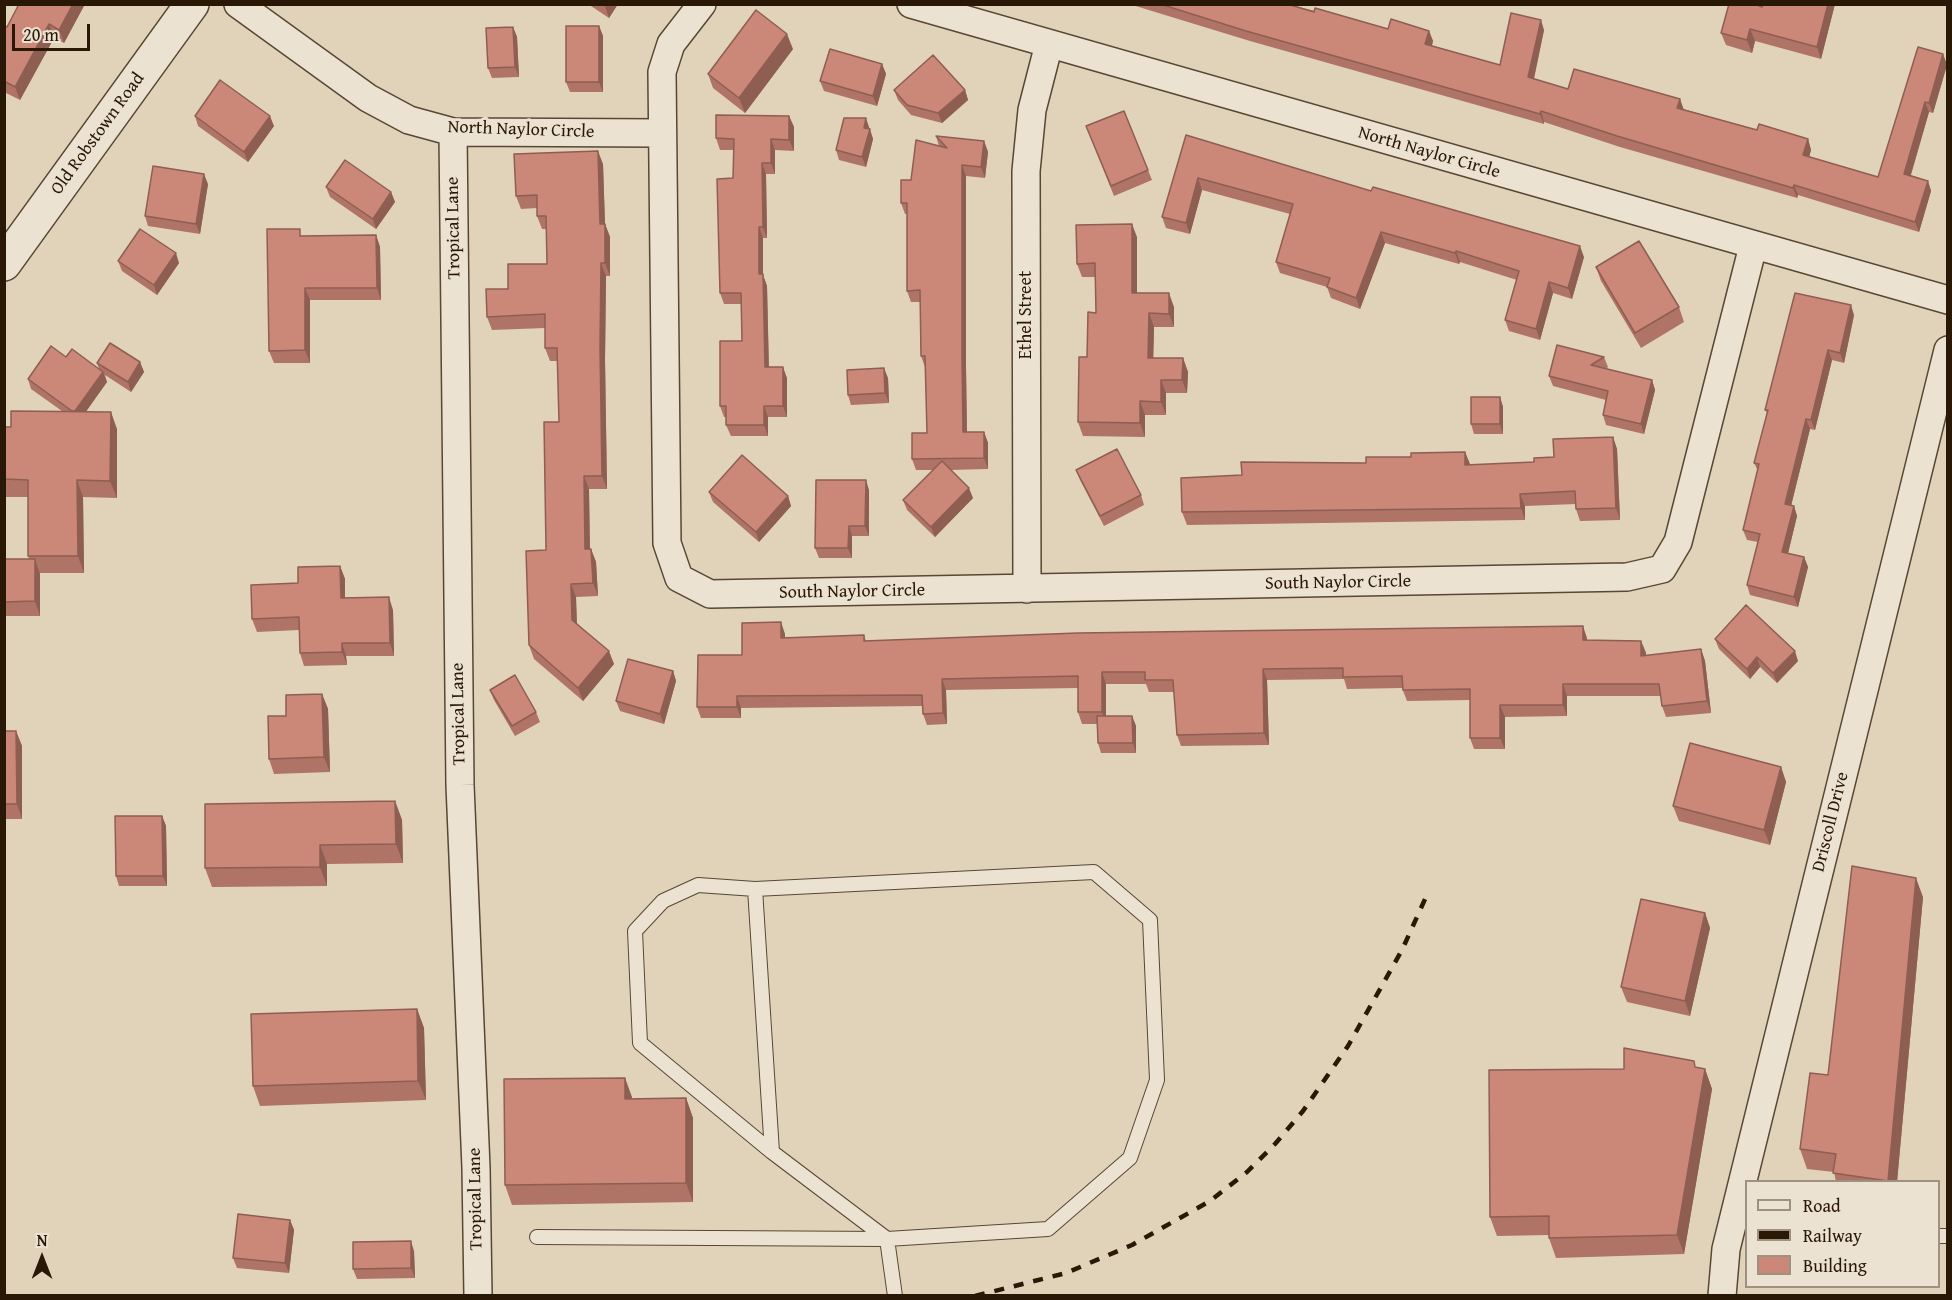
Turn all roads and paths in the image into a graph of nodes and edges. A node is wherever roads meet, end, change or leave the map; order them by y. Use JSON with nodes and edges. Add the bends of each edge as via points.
{"nodes":[{"id":1,"x":192,"y":4,"type":"edge"},
{"id":2,"x":238,"y":4,"type":"edge"},
{"id":3,"x":702,"y":4,"type":"edge"},
{"id":4,"x":911,"y":4,"type":"edge"},
{"id":5,"x":1049,"y":44,"type":"junction"},
{"id":6,"x":453,"y":132,"type":"junction"},
{"id":7,"x":662,"y":133,"type":"junction"},
{"id":8,"x":1754,"y":246,"type":"junction"},
{"id":9,"x":4,"y":264,"type":"edge"},
{"id":10,"x":1947,"y":300,"type":"edge"},
{"id":11,"x":1947,"y":350,"type":"edge"},
{"id":12,"x":1027,"y":589,"type":"junction"},
{"id":13,"x":755,"y":890,"type":"junction"},
{"id":14,"x":772,"y":1152,"type":"junction"},
{"id":15,"x":1751,"y":1180,"type":"edge"},
{"id":16,"x":1745,"y":1207,"type":"edge"},
{"id":17,"x":537,"y":1237,"type":"dead end"},
{"id":18,"x":1738,"y":1237,"type":"edge"},
{"id":19,"x":887,"y":1239,"type":"junction"},
{"id":20,"x":478,"y":1296,"type":"edge"},
{"id":21,"x":895,"y":1296,"type":"edge"},
{"id":22,"x":1722,"y":1296,"type":"edge"}],
"edges":[{"from":1,"to":9,"type":"street","name":"Old Robstown Road"},
{"from":2,"to":6,"type":"street","name":"North Naylor Circle","via":[[368,98],[409,120]]},
{"from":3,"to":7,"type":"street","via":[[671,44],[662,72]]},
{"from":4,"to":5,"type":"street","name":"North Naylor Circle"},
{"from":5,"to":8,"type":"street","name":"North Naylor Circle"},
{"from":5,"to":12,"type":"street","name":"Ethel Street","via":[[1032,110],[1026,171]]},
{"from":6,"to":7,"type":"street","name":"North Naylor Circle"},
{"from":6,"to":20,"type":"street","name":"Tropical Lane","via":[[460,785]]},
{"from":7,"to":12,"type":"street","name":"South Naylor Circle","via":[[667,543],[679,578],[710,594]]},
{"from":8,"to":10,"type":"street","name":"North Naylor Circle"},
{"from":8,"to":12,"type":"street","name":"South Naylor Circle","via":[[1678,542],[1662,569],[1627,577]]},
{"from":11,"to":15,"type":"street","name":"Driscoll Drive"},
{"from":13,"to":14,"type":"lane"},
{"from":13,"to":14,"type":"lane","via":[[698,885],[663,901],[635,931],[640,1043]]},
{"from":13,"to":19,"type":"lane","via":[[1094,873],[1150,920],[1157,1080],[1130,1158],[1048,1229]]},
{"from":14,"to":19,"type":"lane"},
{"from":16,"to":18,"type":"street","name":"Driscoll Drive"},
{"from":17,"to":19,"type":"lane"},
{"from":18,"to":22,"type":"street","name":"Driscoll Drive"},
{"from":19,"to":21,"type":"lane"}]}
